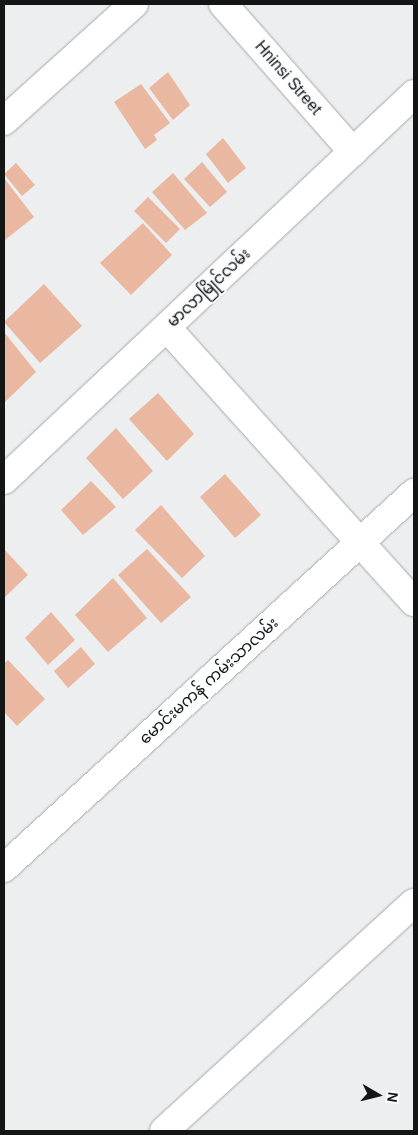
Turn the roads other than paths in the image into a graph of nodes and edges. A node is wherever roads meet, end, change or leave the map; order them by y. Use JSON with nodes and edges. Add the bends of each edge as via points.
{"nodes":[{"id":1,"x":134,"y":4,"type":"edge"},
{"id":2,"x":223,"y":4,"type":"edge"},
{"id":3,"x":414,"y":94,"type":"edge"},
{"id":4,"x":4,"y":121,"type":"edge"},
{"id":5,"x":353,"y":152,"type":"junction"},
{"id":6,"x":167,"y":328,"type":"junction"},
{"id":7,"x":4,"y":480,"type":"edge"},
{"id":8,"x":414,"y":493,"type":"edge"},
{"id":9,"x":361,"y":542,"type":"junction"},
{"id":10,"x":414,"y":602,"type":"edge"},
{"id":11,"x":4,"y":868,"type":"edge"},
{"id":12,"x":414,"y":903,"type":"edge"},
{"id":13,"x":179,"y":1127,"type":"edge"}],
"edges":[{"from":1,"to":4,"type":"street"},
{"from":2,"to":5,"type":"street","name":"Hninsi Street"},
{"from":3,"to":5,"type":"street","name":"မာလာမြိုင်လမ်း"},
{"from":5,"to":6,"type":"street","name":"မာလာမြိုင်လမ်း"},
{"from":6,"to":7,"type":"street","name":"မာလာမြိုင်လမ်း"},
{"from":6,"to":9,"type":"street"},
{"from":8,"to":9,"type":"street","name":"မောင်းမကန် ကမ်းသာလမ်း"},
{"from":9,"to":10,"type":"street"},
{"from":9,"to":11,"type":"street","name":"မောင်းမကန် ကမ်းသာလမ်း"},
{"from":12,"to":13,"type":"street"}]}
